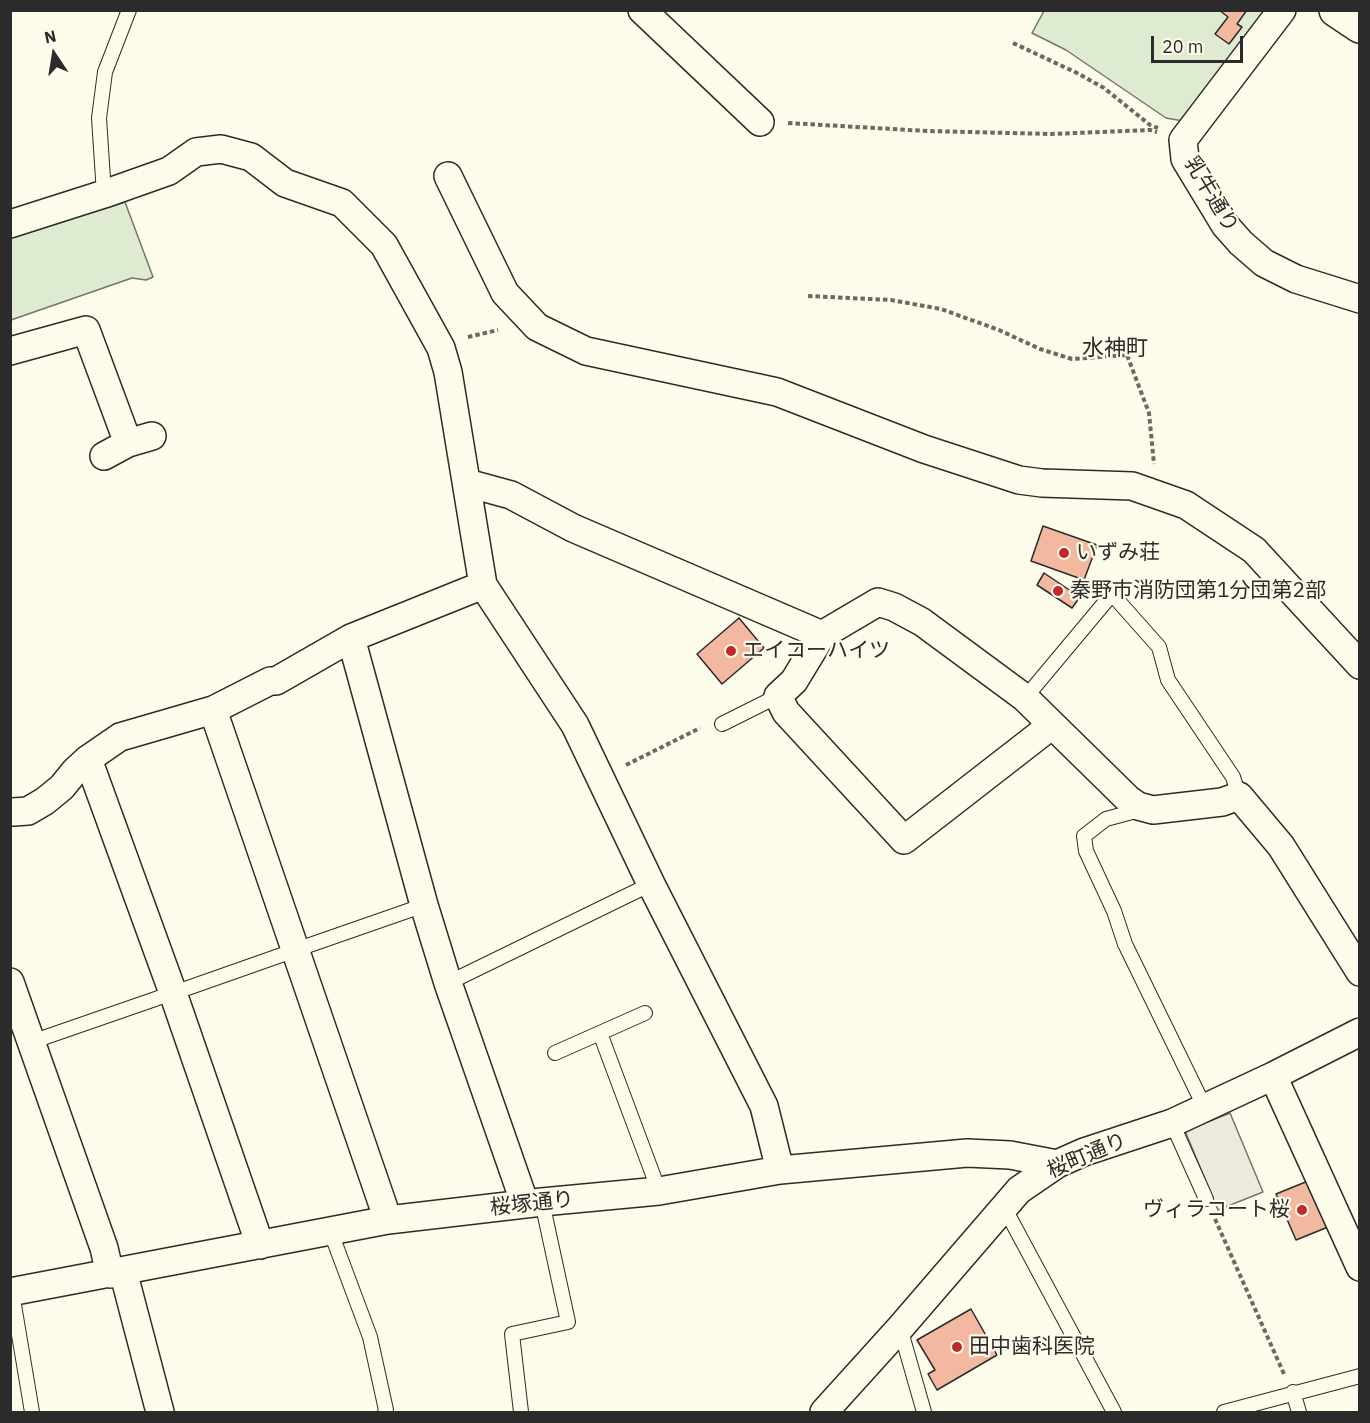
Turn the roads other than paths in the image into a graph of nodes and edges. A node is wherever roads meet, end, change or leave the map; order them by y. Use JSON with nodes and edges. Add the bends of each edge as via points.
{"nodes":[{"id":1,"x":129,"y":10,"type":"edge"},
{"id":2,"x":642,"y":10,"type":"edge"},
{"id":3,"x":1282,"y":10,"type":"edge"},
{"id":4,"x":1336,"y":10,"type":"edge"},
{"id":5,"x":1359,"y":26,"type":"edge"},
{"id":6,"x":760,"y":122,"type":"road end"},
{"id":7,"x":448,"y":176,"type":"dead end"},
{"id":8,"x":104,"y":194,"type":"junction"},
{"id":9,"x":10,"y":224,"type":"edge"},
{"id":10,"x":1359,"y":299,"type":"edge"},
{"id":11,"x":10,"y":351,"type":"edge"},
{"id":12,"x":104,"y":456,"type":"dead end"},
{"id":13,"x":467,"y":483,"type":"junction"},
{"id":14,"x":483,"y":585,"type":"junction"},
{"id":15,"x":822,"y":635,"type":"junction"},
{"id":16,"x":351,"y":638,"type":"junction"},
{"id":17,"x":1359,"y":665,"type":"edge"},
{"id":18,"x":778,"y":696,"type":"junction"},
{"id":19,"x":1025,"y":698,"type":"junction"},
{"id":20,"x":213,"y":710,"type":"junction"},
{"id":21,"x":722,"y":724,"type":"dead end"},
{"id":22,"x":1052,"y":725,"type":"junction"},
{"id":23,"x":88,"y":759,"type":"junction"},
{"id":24,"x":1239,"y":796,"type":"junction"},
{"id":25,"x":1138,"y":806,"type":"junction"},
{"id":26,"x":11,"y":809,"type":"edge"},
{"id":27,"x":651,"y":884,"type":"junction"},
{"id":28,"x":420,"y":906,"type":"junction"},
{"id":29,"x":297,"y":950,"type":"junction"},
{"id":30,"x":1359,"y":972,"type":"edge"},
{"id":31,"x":10,"y":982,"type":"edge"},
{"id":32,"x":448,"y":983,"type":"junction"},
{"id":33,"x":173,"y":993,"type":"junction"},
{"id":34,"x":645,"y":1013,"type":"dead end"},
{"id":35,"x":1359,"y":1032,"type":"edge"},
{"id":36,"x":600,"y":1033,"type":"junction"},
{"id":37,"x":36,"y":1041,"type":"junction"},
{"id":38,"x":555,"y":1053,"type":"dead end"},
{"id":39,"x":1273,"y":1076,"type":"junction"},
{"id":40,"x":1191,"y":1118,"type":"junction"},
{"id":41,"x":1057,"y":1164,"type":"junction"},
{"id":42,"x":780,"y":1170,"type":"junction"},
{"id":43,"x":659,"y":1191,"type":"junction"},
{"id":44,"x":1206,"y":1199,"type":"road end"},
{"id":45,"x":533,"y":1203,"type":"junction"},
{"id":46,"x":1004,"y":1207,"type":"junction"},
{"id":47,"x":388,"y":1220,"type":"junction"},
{"id":48,"x":330,"y":1230,"type":"junction"},
{"id":49,"x":260,"y":1245,"type":"junction"},
{"id":50,"x":1359,"y":1267,"type":"edge"},
{"id":51,"x":116,"y":1273,"type":"junction"},
{"id":52,"x":11,"y":1289,"type":"edge"},
{"id":53,"x":900,"y":1328,"type":"junction"},
{"id":54,"x":1359,"y":1376,"type":"edge"},
{"id":55,"x":1293,"y":1392,"type":"junction"},
{"id":56,"x":32,"y":1413,"type":"edge"},
{"id":57,"x":160,"y":1413,"type":"edge"},
{"id":58,"x":385,"y":1413,"type":"edge"},
{"id":59,"x":521,"y":1413,"type":"edge"},
{"id":60,"x":825,"y":1413,"type":"edge"},
{"id":61,"x":924,"y":1413,"type":"edge"},
{"id":62,"x":1114,"y":1413,"type":"edge"},
{"id":63,"x":1224,"y":1413,"type":"edge"},
{"id":64,"x":1299,"y":1413,"type":"edge"}],
"edges":[{"from":1,"to":8,"type":"lane","via":[[105,72],[99,118]]},
{"from":2,"to":6,"type":"street"},
{"from":3,"to":10,"type":"street","name":"乳牛通り","via":[[1183,140],[1185,159],[1225,225],[1264,263],[1296,279]]},
{"from":4,"to":5,"type":"main road"},
{"from":7,"to":17,"type":"street","via":[[505,293],[537,327],[586,351],[777,392],[924,449],[1019,480],[1132,486],[1186,506],[1254,550]]},
{"from":8,"to":9,"type":"street"},
{"from":8,"to":13,"type":"street","via":[[169,171],[196,152],[221,149],[251,157],[285,183],[342,203],[384,245],[441,348]]},
{"from":11,"to":12,"type":"street","via":[[86,330],[140,440]]},
{"from":13,"to":14,"type":"street"},
{"from":13,"to":15,"type":"street","via":[[511,495],[573,528]]},
{"from":14,"to":16,"type":"street"},
{"from":14,"to":27,"type":"street","via":[[575,725]]},
{"from":15,"to":18,"type":"street","via":[[794,681]]},
{"from":15,"to":19,"type":"street","via":[[878,602],[922,622]]},
{"from":16,"to":20,"type":"street","via":[[276,681]]},
{"from":16,"to":28,"type":"street"},
{"from":18,"to":21,"type":"lane"},
{"from":18,"to":22,"type":"street","via":[[786,712],[904,840]]},
{"from":19,"to":22,"type":"street"},
{"from":19,"to":24,"type":"lane","via":[[1112,594],[1159,647],[1168,680],[1233,777]]},
{"from":20,"to":23,"type":"street","via":[[120,737]]},
{"from":20,"to":29,"type":"street"},
{"from":22,"to":25,"type":"street"},
{"from":23,"to":26,"type":"street","via":[[45,801],[28,812]]},
{"from":23,"to":33,"type":"street"},
{"from":24,"to":25,"type":"street","via":[[1222,802],[1153,810]]},
{"from":24,"to":30,"type":"street","via":[[1281,846]]},
{"from":25,"to":40,"type":"lane","via":[[1132,812],[1106,819],[1084,836],[1086,851],[1114,911]]},
{"from":27,"to":32,"type":"lane"},
{"from":27,"to":42,"type":"street","via":[[764,1106]]},
{"from":28,"to":29,"type":"lane"},
{"from":28,"to":32,"type":"street"},
{"from":29,"to":33,"type":"lane"},
{"from":29,"to":47,"type":"street"},
{"from":31,"to":37,"type":"street"},
{"from":32,"to":45,"type":"street"},
{"from":33,"to":37,"type":"lane"},
{"from":33,"to":49,"type":"street"},
{"from":34,"to":36,"type":"lane"},
{"from":35,"to":39,"type":"street","name":"桜町通り"},
{"from":36,"to":38,"type":"lane"},
{"from":36,"to":43,"type":"lane"},
{"from":37,"to":51,"type":"street","via":[[104,1248]]},
{"from":39,"to":40,"type":"street","name":"桜町通り"},
{"from":39,"to":50,"type":"street"},
{"from":40,"to":41,"type":"street","name":"桜町通り"},
{"from":40,"to":44,"type":"lane"},
{"from":41,"to":42,"type":"street","name":"桜塚通り","via":[[1010,1155],[967,1153]]},
{"from":41,"to":46,"type":"street","name":"桜町通り","via":[[1019,1190]]},
{"from":42,"to":43,"type":"street","name":"桜塚通り"},
{"from":43,"to":45,"type":"street","name":"桜塚通り"},
{"from":45,"to":47,"type":"street","name":"桜塚通り"},
{"from":45,"to":59,"type":"lane","via":[[568,1322],[512,1334]]},
{"from":46,"to":53,"type":"street","name":"桜町通り"},
{"from":46,"to":62,"type":"lane"},
{"from":47,"to":48,"type":"street","name":"桜塚通り"},
{"from":48,"to":49,"type":"street","name":"桜塚通り"},
{"from":48,"to":58,"type":"lane","via":[[370,1336]]},
{"from":49,"to":51,"type":"street","name":"桜塚通り"},
{"from":51,"to":52,"type":"street","name":"桜塚通り"},
{"from":51,"to":57,"type":"street"},
{"from":52,"to":56,"type":"lane"},
{"from":53,"to":60,"type":"street","name":"桜町通り"},
{"from":53,"to":61,"type":"lane"},
{"from":54,"to":55,"type":"lane"},
{"from":55,"to":63,"type":"lane"},
{"from":55,"to":64,"type":"lane"}]}
